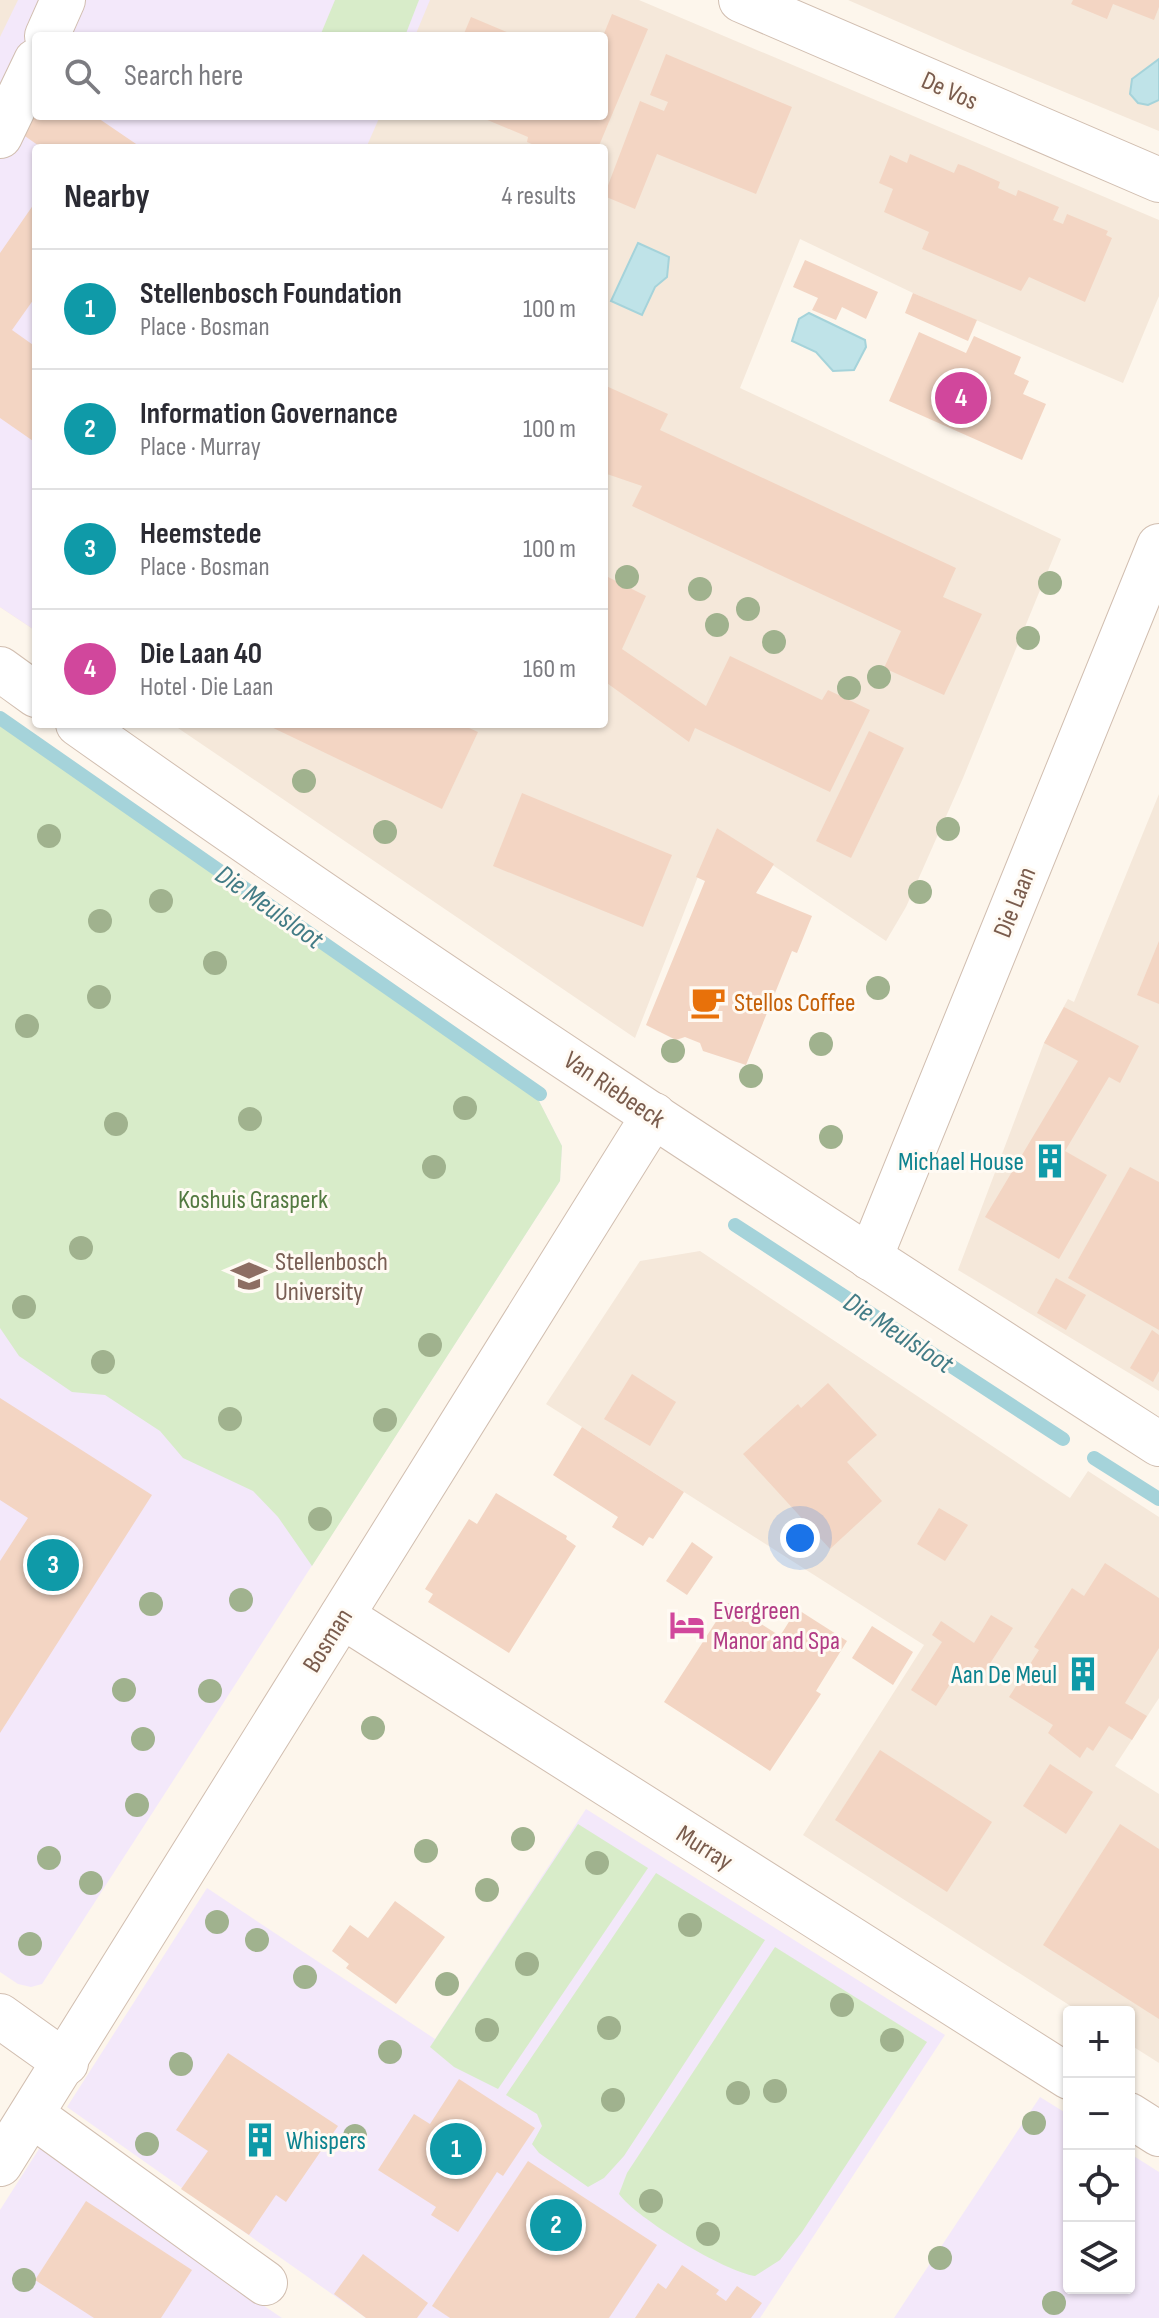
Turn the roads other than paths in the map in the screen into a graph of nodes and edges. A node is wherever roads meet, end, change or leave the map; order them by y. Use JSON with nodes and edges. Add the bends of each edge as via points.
{"nodes":[{"id":1,"x":63,"y":0,"type":"edge"},
{"id":2,"x":741,"y":0,"type":"edge"},
{"id":3,"x":49,"y":32,"type":"edge"},
{"id":4,"x":32,"y":69,"type":"edge"},
{"id":5,"x":0,"y":136,"type":"edge"},
{"id":6,"x":1159,"y":180,"type":"edge"},
{"id":7,"x":1159,"y":546,"type":"edge"},
{"id":8,"x":0,"y":669,"type":"edge"},
{"id":9,"x":32,"y":692,"type":"edge"},
{"id":10,"x":84,"y":728,"type":"edge"},
{"id":11,"x":654,"y":1115,"type":"junction"},
{"id":12,"x":870,"y":1258,"type":"junction"},
{"id":13,"x":1159,"y":1444,"type":"edge"},
{"id":14,"x":342,"y":1616,"type":"junction"},
{"id":15,"x":0,"y":2016,"type":"edge"},
{"id":16,"x":66,"y":2063,"type":"junction"},
{"id":17,"x":1063,"y":2073,"type":"edge"},
{"id":18,"x":32,"y":2115,"type":"junction"},
{"id":19,"x":1135,"y":2119,"type":"edge"},
{"id":20,"x":1159,"y":2134,"type":"edge"},
{"id":21,"x":0,"y":2164,"type":"edge"},
{"id":22,"x":265,"y":2283,"type":"dead end"}],
"edges":[{"from":1,"to":3,"type":"street"},
{"from":2,"to":6,"type":"street","name":"De Vos"},
{"from":4,"to":5,"type":"street"},
{"from":7,"to":12,"type":"street","name":"Die Laan"},
{"from":8,"to":9,"type":"street"},
{"from":10,"to":11,"type":"street","name":"Van Riebeeck","via":[[244,842]]},
{"from":11,"to":12,"type":"street","name":"Van Riebeeck"},
{"from":11,"to":14,"type":"street","name":"Bosman"},
{"from":12,"to":13,"type":"street","name":"Van Riebeeck"},
{"from":14,"to":16,"type":"street","name":"Bosman"},
{"from":14,"to":17,"type":"street","name":"Murray"},
{"from":15,"to":16,"type":"street"},
{"from":16,"to":18,"type":"street","name":"Bosman"},
{"from":18,"to":21,"type":"street","name":"Bosman"},
{"from":18,"to":22,"type":"street"},
{"from":19,"to":20,"type":"street"}]}
